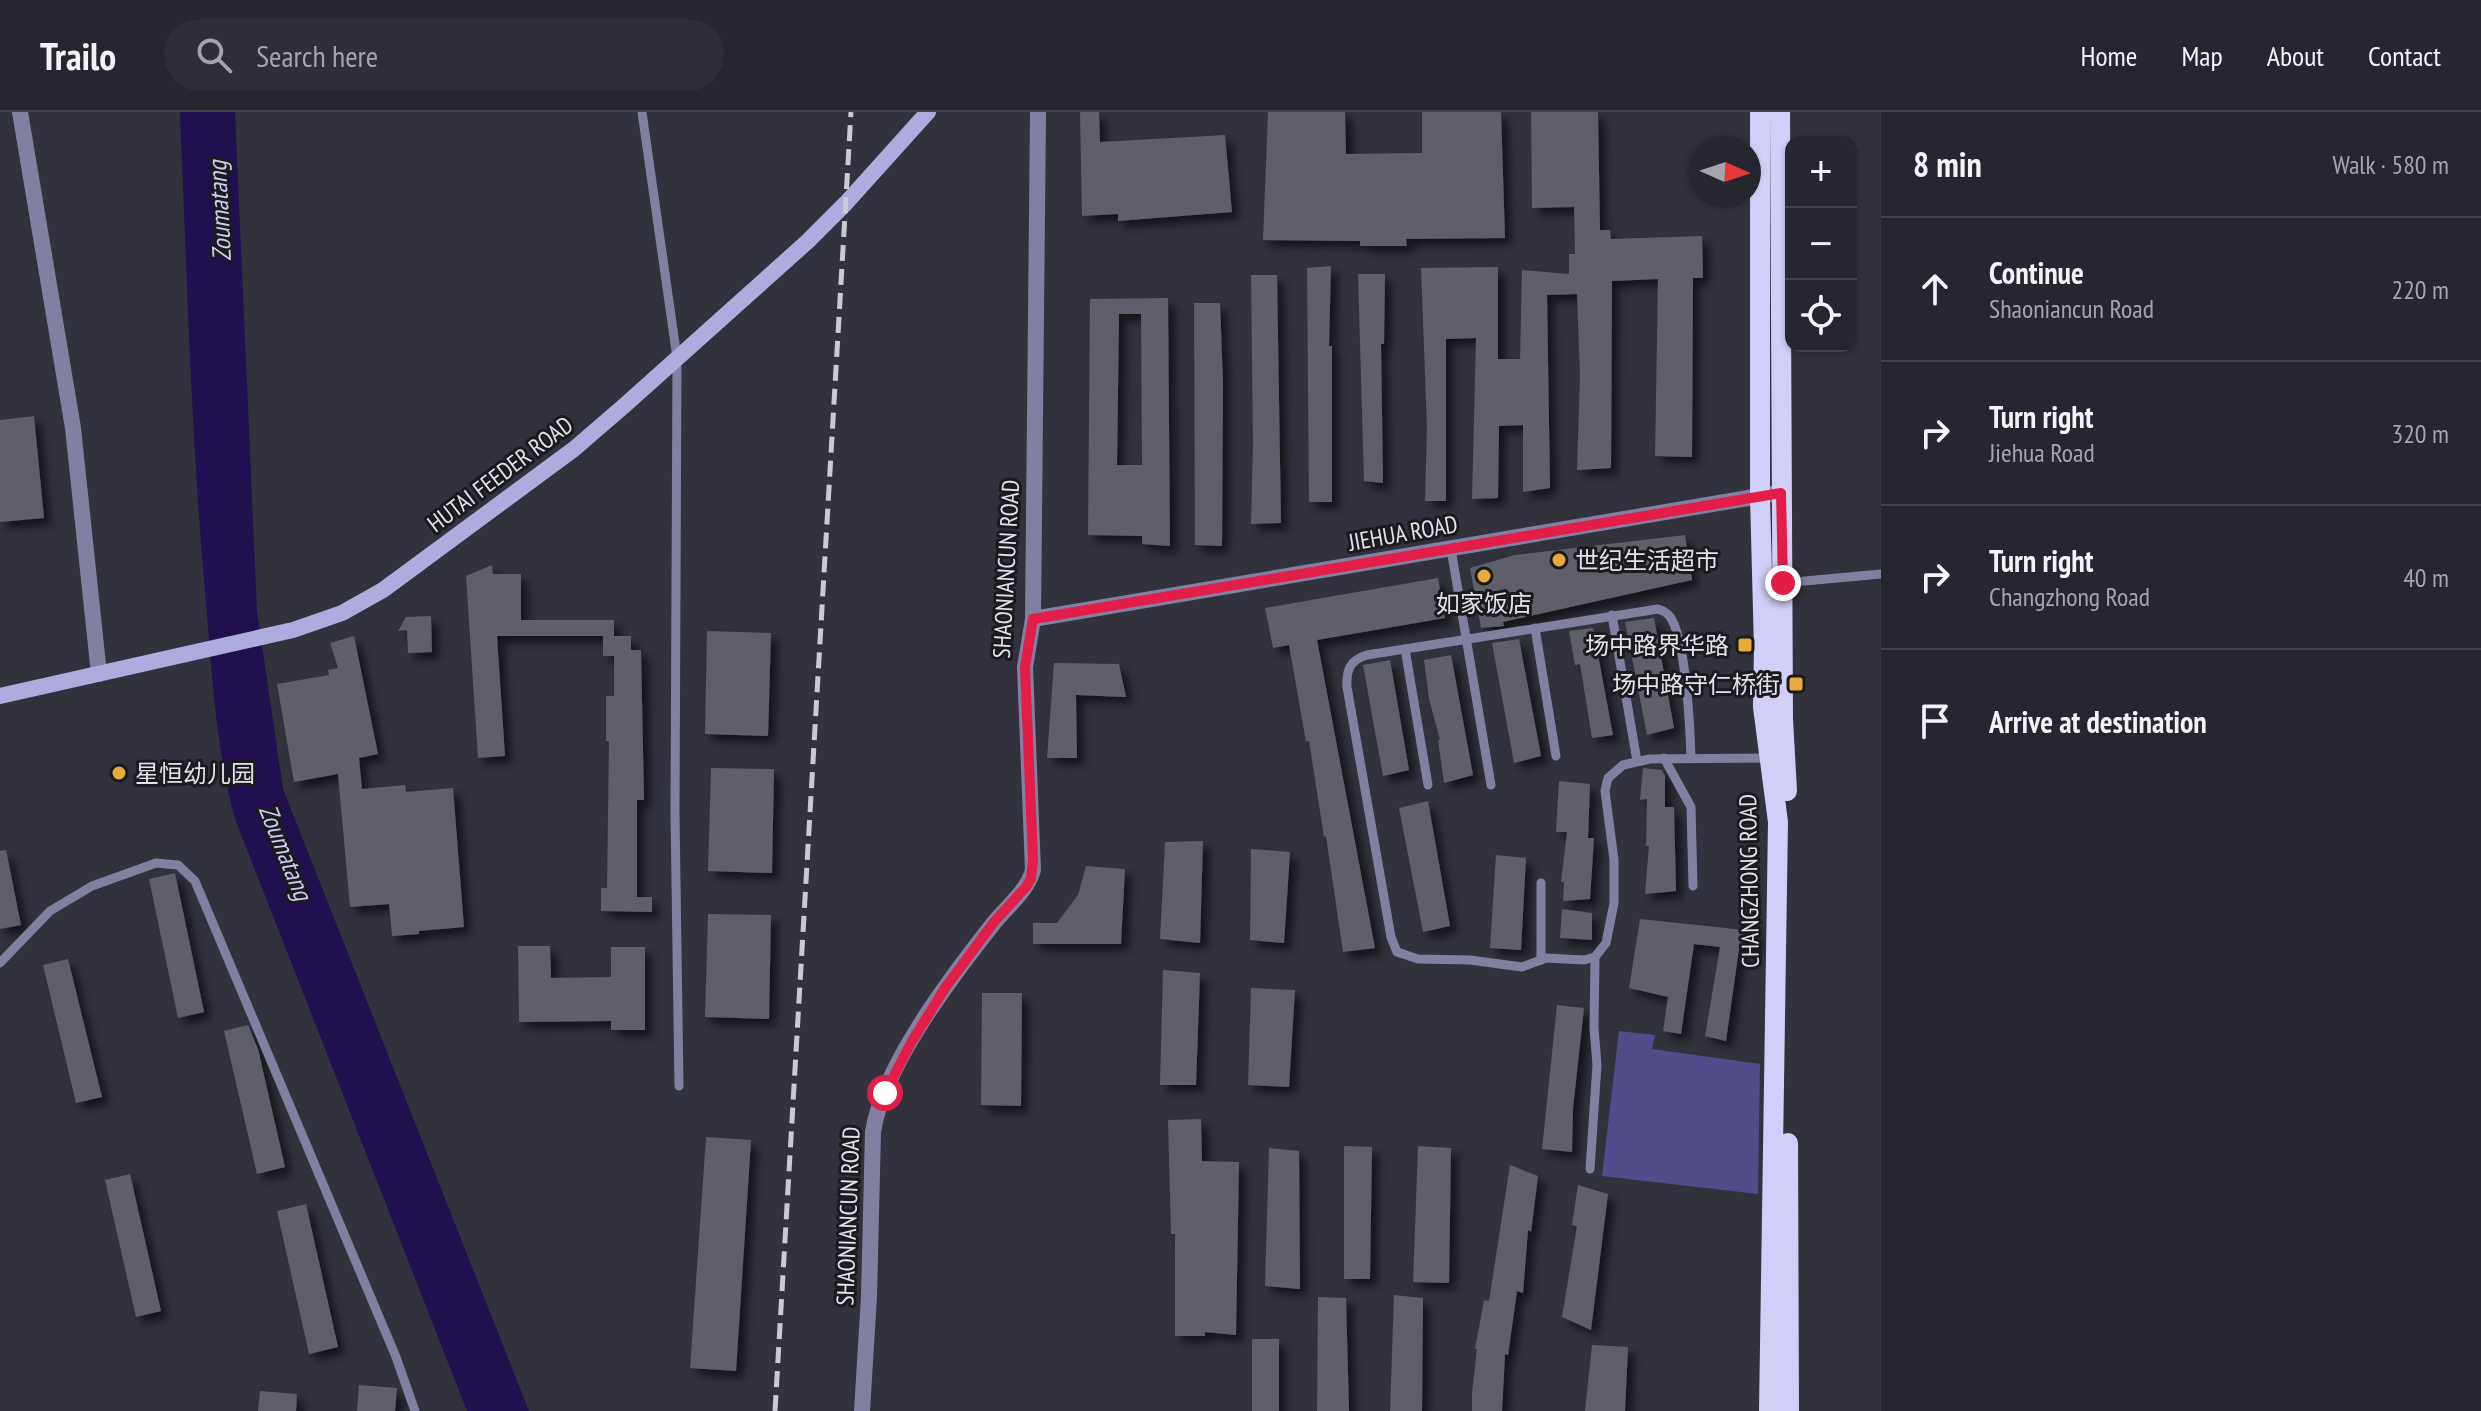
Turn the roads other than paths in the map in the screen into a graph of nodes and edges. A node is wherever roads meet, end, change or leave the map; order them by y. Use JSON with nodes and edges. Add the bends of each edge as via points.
{"nodes":[{"id":1,"x":20,"y":112,"type":"edge"},
{"id":2,"x":642,"y":112,"type":"edge"},
{"id":3,"x":928,"y":112,"type":"edge"},
{"id":4,"x":1038,"y":112,"type":"edge"},
{"id":5,"x":1760,"y":112,"type":"edge"},
{"id":6,"x":1780,"y":112,"type":"edge"},
{"id":7,"x":677,"y":358,"type":"junction"},
{"id":8,"x":1781,"y":493,"type":"junction"},
{"id":9,"x":1760,"y":497,"type":"junction"},
{"id":10,"x":1451,"y":549,"type":"junction"},
{"id":11,"x":1881,"y":574,"type":"edge"},
{"id":12,"x":1783,"y":583,"type":"junction"},
{"id":13,"x":1612,"y":615,"type":"junction"},
{"id":14,"x":1033,"y":619,"type":"junction"},
{"id":15,"x":1535,"y":628,"type":"junction"},
{"id":16,"x":1466,"y":639,"type":"junction"},
{"id":17,"x":1405,"y":649,"type":"junction"},
{"id":18,"x":99,"y":674,"type":"junction"},
{"id":19,"x":0,"y":696,"type":"edge"},
{"id":20,"x":1556,"y":756,"type":"dead end"},
{"id":21,"x":1664,"y":758,"type":"junction"},
{"id":22,"x":1691,"y":758,"type":"junction"},
{"id":23,"x":1776,"y":758,"type":"junction"},
{"id":24,"x":1637,"y":761,"type":"junction"},
{"id":25,"x":1428,"y":785,"type":"dead end"},
{"id":26,"x":1491,"y":785,"type":"dead end"},
{"id":27,"x":1541,"y":883,"type":"dead end"},
{"id":28,"x":1693,"y":886,"type":"dead end"},
{"id":29,"x":1595,"y":957,"type":"junction"},
{"id":30,"x":1541,"y":960,"type":"junction"},
{"id":31,"x":0,"y":963,"type":"edge"},
{"id":32,"x":679,"y":1086,"type":"dead end"},
{"id":33,"x":1590,"y":1169,"type":"dead end"},
{"id":34,"x":415,"y":1411,"type":"edge"},
{"id":35,"x":862,"y":1411,"type":"edge"},
{"id":36,"x":1769,"y":1411,"type":"edge"},
{"id":37,"x":1789,"y":1411,"type":"edge"}],
"edges":[{"from":1,"to":18,"type":"street","via":[[73,428]]},
{"from":2,"to":7,"type":"lane"},
{"from":3,"to":7,"type":"street","name":"HUTAI FEEDER ROAD","via":[[808,241]]},
{"from":4,"to":14,"type":"street","name":"SHAONIANCUN ROAD"},
{"from":5,"to":9,"type":"main road","name":"CHANGZHONG ROAD"},
{"from":6,"to":8,"type":"main road","name":"CHANGZHONG ROAD"},
{"from":7,"to":18,"type":"street","name":"HUTAI FEEDER ROAD","via":[[574,449],[412,571],[342,613],[268,637]]},
{"from":7,"to":32,"type":"lane"},
{"from":8,"to":9,"type":"street","name":"JIEHUA ROAD"},
{"from":8,"to":12,"type":"main road","name":"CHANGZHONG ROAD"},
{"from":9,"to":10,"type":"street","name":"JIEHUA ROAD"},
{"from":9,"to":23,"type":"main road","name":"CHANGZHONG ROAD","via":[[1763,707]]},
{"from":10,"to":14,"type":"street","name":"JIEHUA ROAD"},
{"from":10,"to":16,"type":"lane"},
{"from":11,"to":12,"type":"lane"},
{"from":12,"to":23,"type":"main road","name":"CHANGZHONG ROAD"},
{"from":13,"to":15,"type":"lane"},
{"from":13,"to":22,"type":"lane","via":[[1652,609],[1671,617],[1688,703]]},
{"from":13,"to":24,"type":"lane"},
{"from":14,"to":35,"type":"street","name":"SHAONIANCUN ROAD","via":[[1025,667],[1033,870],[1026,887],[994,922],[927,1016],[879,1108],[873,1132]]},
{"from":15,"to":16,"type":"lane"},
{"from":15,"to":20,"type":"lane"},
{"from":16,"to":17,"type":"lane"},
{"from":16,"to":26,"type":"lane"},
{"from":17,"to":25,"type":"lane"},
{"from":17,"to":30,"type":"lane","via":[[1357,658],[1346,682],[1394,949],[1418,959],[1518,967]]},
{"from":18,"to":19,"type":"street","name":"HUTAI FEEDER ROAD"},
{"from":21,"to":22,"type":"lane"},
{"from":21,"to":24,"type":"lane"},
{"from":21,"to":28,"type":"lane","via":[[1691,807]]},
{"from":22,"to":23,"type":"lane"},
{"from":23,"to":36,"type":"main road","name":"CHANGZHONG ROAD"},
{"from":23,"to":37,"type":"main road","name":"CHANGZHONG ROAD","via":[[1789,812]]},
{"from":24,"to":29,"type":"lane","via":[[1617,769],[1605,786],[1614,893],[1608,937]]},
{"from":27,"to":30,"type":"lane"},
{"from":29,"to":30,"type":"lane"},
{"from":29,"to":33,"type":"lane","via":[[1597,1065]]},
{"from":31,"to":34,"type":"lane","via":[[50,911],[92,886],[156,863],[178,865],[195,881]]}]}
